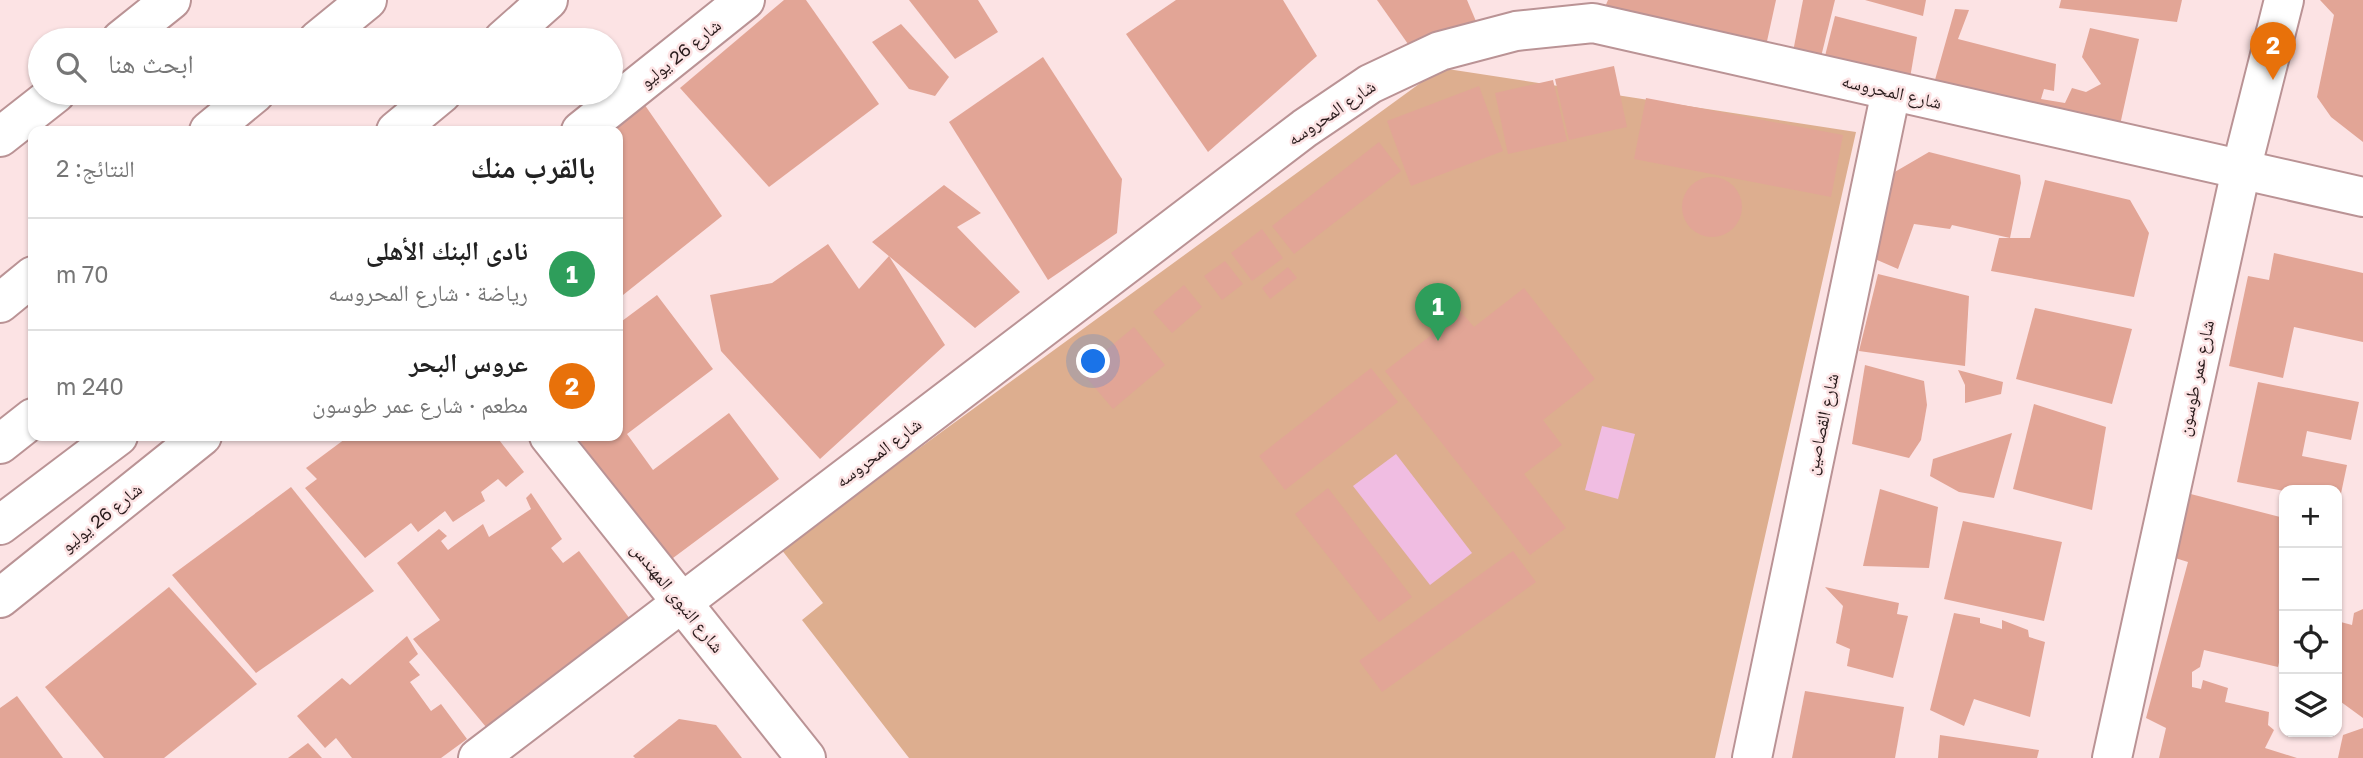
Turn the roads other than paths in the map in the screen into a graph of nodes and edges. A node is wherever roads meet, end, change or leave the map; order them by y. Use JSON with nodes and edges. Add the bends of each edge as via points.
{"nodes":[{"id":1,"x":171,"y":0,"type":"edge"},
{"id":2,"x":367,"y":0,"type":"edge"},
{"id":3,"x":548,"y":0,"type":"edge"},
{"id":4,"x":745,"y":0,"type":"edge"},
{"id":5,"x":2284,"y":0,"type":"edge"},
{"id":6,"x":136,"y":28,"type":"edge"},
{"id":7,"x":333,"y":28,"type":"edge"},
{"id":8,"x":516,"y":28,"type":"edge"},
{"id":9,"x":1891,"y":91,"type":"junction"},
{"id":10,"x":623,"y":97,"type":"edge"},
{"id":11,"x":41,"y":105,"type":"edge"},
{"id":12,"x":241,"y":105,"type":"edge"},
{"id":13,"x":427,"y":105,"type":"edge"},
{"id":14,"x":614,"y":105,"type":"edge"},
{"id":15,"x":215,"y":126,"type":"edge"},
{"id":16,"x":402,"y":126,"type":"edge"},
{"id":17,"x":587,"y":126,"type":"edge"},
{"id":18,"x":0,"y":137,"type":"edge"},
{"id":19,"x":2241,"y":170,"type":"junction"},
{"id":20,"x":2363,"y":197,"type":"edge"},
{"id":21,"x":28,"y":280,"type":"edge"},
{"id":22,"x":0,"y":303,"type":"edge"},
{"id":23,"x":28,"y":422,"type":"edge"},
{"id":24,"x":111,"y":441,"type":"edge"},
{"id":25,"x":196,"y":441,"type":"edge"},
{"id":26,"x":553,"y":441,"type":"edge"},
{"id":27,"x":0,"y":444,"type":"edge"},
{"id":28,"x":0,"y":525,"type":"edge"},
{"id":29,"x":0,"y":598,"type":"edge"},
{"id":30,"x":682,"y":601,"type":"junction"},
{"id":31,"x":478,"y":758,"type":"edge"},
{"id":32,"x":806,"y":758,"type":"edge"},
{"id":33,"x":1752,"y":758,"type":"edge"},
{"id":34,"x":2112,"y":758,"type":"edge"}],
"edges":[{"from":1,"to":6,"type":"main road"},
{"from":2,"to":7,"type":"main road"},
{"from":3,"to":8,"type":"main road"},
{"from":4,"to":10,"type":"main road","name":"شارع 26 يوليو"},
{"from":5,"to":19,"type":"main road","name":"شارع عمر طوسون"},
{"from":9,"to":19,"type":"main road","name":"شارع المحروسه"},
{"from":9,"to":30,"type":"main road","name":"شارع المحروسه","via":[[1593,23],[1516,31],[1440,51],[1370,84],[1305,128]]},
{"from":9,"to":33,"type":"main road","name":"شارع القصاصين"},
{"from":11,"to":18,"type":"main road"},
{"from":12,"to":15,"type":"main road"},
{"from":13,"to":16,"type":"main road"},
{"from":14,"to":17,"type":"main road","name":"شارع 26 يوليو"},
{"from":19,"to":20,"type":"main road","name":"شارع المحروسه"},
{"from":19,"to":34,"type":"main road","name":"شارع عمر طوسون"},
{"from":21,"to":22,"type":"main road"},
{"from":23,"to":27,"type":"main road"},
{"from":24,"to":28,"type":"main road"},
{"from":25,"to":29,"type":"main road","name":"شارع 26 يوليو"},
{"from":26,"to":30,"type":"main road","name":"شارع النبوى المهندس"},
{"from":30,"to":31,"type":"main road","name":"شارع المحروسه"},
{"from":30,"to":32,"type":"main road","name":"شارع النبوى المهندس"}]}
